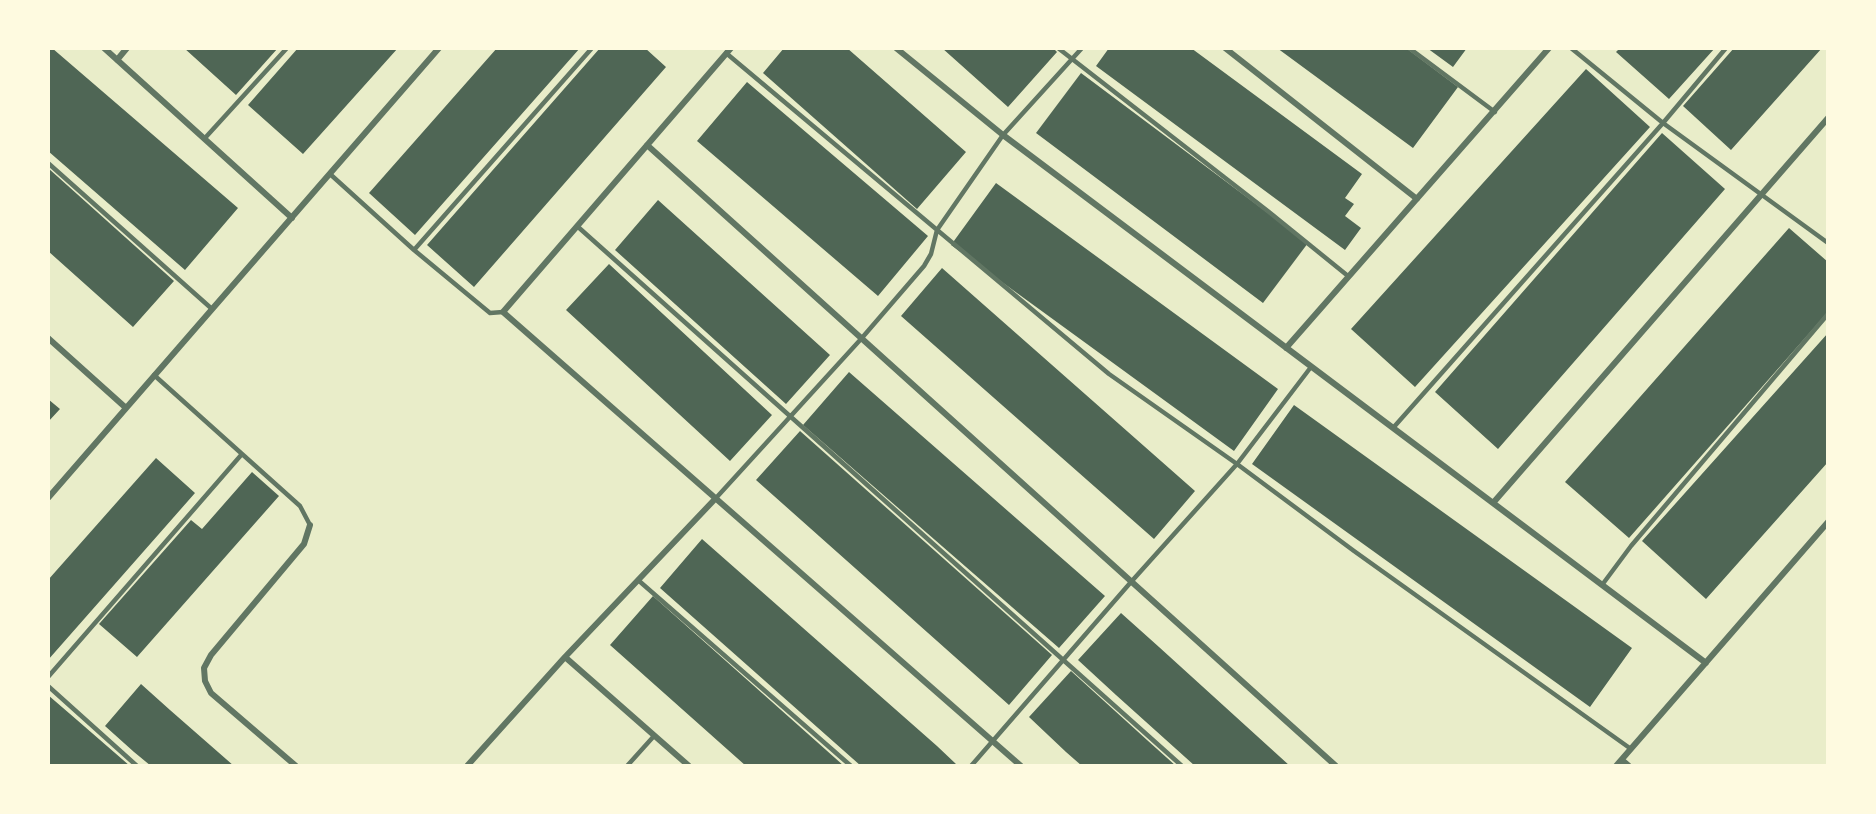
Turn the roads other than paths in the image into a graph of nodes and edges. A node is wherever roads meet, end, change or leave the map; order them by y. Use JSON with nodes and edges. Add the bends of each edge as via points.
{"nodes":[{"id":1,"x":104,"y":48,"type":"edge"},
{"id":2,"x":127,"y":48,"type":"edge"},
{"id":3,"x":287,"y":48,"type":"edge"},
{"id":4,"x":439,"y":48,"type":"edge"},
{"id":5,"x":592,"y":48,"type":"edge"},
{"id":6,"x":721,"y":48,"type":"edge"},
{"id":7,"x":896,"y":48,"type":"edge"},
{"id":8,"x":1058,"y":48,"type":"edge"},
{"id":9,"x":1082,"y":48,"type":"edge"},
{"id":10,"x":1225,"y":48,"type":"edge"},
{"id":11,"x":1409,"y":48,"type":"edge"},
{"id":12,"x":1549,"y":48,"type":"edge"},
{"id":13,"x":1571,"y":48,"type":"edge"},
{"id":14,"x":1726,"y":48,"type":"edge"},
{"id":15,"x":729,"y":50,"type":"edge"},
{"id":16,"x":117,"y":60,"type":"junction"},
{"id":17,"x":1071,"y":60,"type":"junction"},
{"id":18,"x":1495,"y":112,"type":"junction"},
{"id":19,"x":1828,"y":118,"type":"edge"},
{"id":20,"x":1664,"y":123,"type":"junction"},
{"id":21,"x":1003,"y":135,"type":"junction"},
{"id":22,"x":205,"y":138,"type":"junction"},
{"id":23,"x":647,"y":146,"type":"junction"},
{"id":24,"x":48,"y":164,"type":"edge"},
{"id":25,"x":330,"y":174,"type":"junction"},
{"id":26,"x":1762,"y":193,"type":"junction"},
{"id":27,"x":1416,"y":199,"type":"junction"},
{"id":28,"x":292,"y":218,"type":"junction"},
{"id":29,"x":577,"y":226,"type":"junction"},
{"id":30,"x":937,"y":230,"type":"junction"},
{"id":31,"x":1828,"y":243,"type":"edge"},
{"id":32,"x":414,"y":250,"type":"junction"},
{"id":33,"x":1348,"y":276,"type":"junction"},
{"id":34,"x":212,"y":309,"type":"junction"},
{"id":35,"x":503,"y":312,"type":"junction"},
{"id":36,"x":1828,"y":314,"type":"edge"},
{"id":37,"x":48,"y":338,"type":"edge"},
{"id":38,"x":861,"y":339,"type":"junction"},
{"id":39,"x":1286,"y":348,"type":"junction"},
{"id":40,"x":1311,"y":367,"type":"junction"},
{"id":41,"x":154,"y":375,"type":"junction"},
{"id":42,"x":126,"y":408,"type":"junction"},
{"id":43,"x":791,"y":416,"type":"junction"},
{"id":44,"x":1393,"y":428,"type":"junction"},
{"id":45,"x":242,"y":454,"type":"junction"},
{"id":46,"x":1237,"y":464,"type":"junction"},
{"id":47,"x":48,"y":498,"type":"edge"},
{"id":48,"x":716,"y":498,"type":"junction"},
{"id":49,"x":1492,"y":503,"type":"junction"},
{"id":50,"x":1828,"y":522,"type":"edge"},
{"id":51,"x":310,"y":525,"type":"joint"},
{"id":52,"x":638,"y":580,"type":"junction"},
{"id":53,"x":1131,"y":582,"type":"junction"},
{"id":54,"x":1602,"y":585,"type":"junction"},
{"id":55,"x":565,"y":657,"type":"junction"},
{"id":56,"x":1063,"y":660,"type":"junction"},
{"id":57,"x":1706,"y":663,"type":"junction"},
{"id":58,"x":48,"y":677,"type":"edge"},
{"id":59,"x":48,"y":686,"type":"edge"},
{"id":60,"x":654,"y":736,"type":"junction"},
{"id":61,"x":993,"y":741,"type":"junction"},
{"id":62,"x":1631,"y":749,"type":"junction"},
{"id":63,"x":1622,"y":760,"type":"junction"},
{"id":64,"x":137,"y":766,"type":"edge"},
{"id":65,"x":296,"y":766,"type":"edge"},
{"id":66,"x":467,"y":766,"type":"edge"},
{"id":67,"x":627,"y":766,"type":"edge"},
{"id":68,"x":688,"y":766,"type":"edge"},
{"id":69,"x":851,"y":766,"type":"edge"},
{"id":70,"x":971,"y":766,"type":"edge"},
{"id":71,"x":1021,"y":766,"type":"edge"},
{"id":72,"x":1182,"y":766,"type":"edge"},
{"id":73,"x":1336,"y":766,"type":"edge"},
{"id":74,"x":1616,"y":766,"type":"edge"},
{"id":75,"x":1629,"y":766,"type":"edge"}],
"edges":[{"from":1,"to":16,"type":"street"},
{"from":2,"to":16,"type":"street"},
{"from":3,"to":22,"type":"lane"},
{"from":4,"to":25,"type":"street"},
{"from":5,"to":32,"type":"lane"},
{"from":6,"to":15,"type":"street"},
{"from":7,"to":21,"type":"street"},
{"from":8,"to":17,"type":"lane"},
{"from":9,"to":17,"type":"lane"},
{"from":10,"to":27,"type":"street"},
{"from":11,"to":18,"type":"lane"},
{"from":12,"to":18,"type":"street"},
{"from":13,"to":20,"type":"lane"},
{"from":14,"to":20,"type":"lane"},
{"from":15,"to":23,"type":"street"},
{"from":15,"to":30,"type":"lane"},
{"from":16,"to":22,"type":"street"},
{"from":17,"to":21,"type":"lane"},
{"from":17,"to":33,"type":"lane"},
{"from":18,"to":27,"type":"street"},
{"from":19,"to":26,"type":"street"},
{"from":20,"to":26,"type":"lane"},
{"from":20,"to":44,"type":"lane"},
{"from":21,"to":30,"type":"lane"},
{"from":21,"to":39,"type":"street"},
{"from":22,"to":28,"type":"street"},
{"from":23,"to":29,"type":"street"},
{"from":23,"to":38,"type":"street"},
{"from":24,"to":34,"type":"lane"},
{"from":25,"to":28,"type":"street"},
{"from":25,"to":32,"type":"lane"},
{"from":26,"to":31,"type":"lane"},
{"from":26,"to":49,"type":"street"},
{"from":27,"to":33,"type":"street"},
{"from":28,"to":34,"type":"street"},
{"from":29,"to":35,"type":"street"},
{"from":29,"to":43,"type":"lane"},
{"from":30,"to":38,"type":"lane","via":[[924,266]]},
{"from":30,"to":46,"type":"lane","via":[[1109,374]]},
{"from":32,"to":35,"type":"lane","via":[[489,313]]},
{"from":33,"to":39,"type":"street"},
{"from":34,"to":41,"type":"street"},
{"from":35,"to":48,"type":"street"},
{"from":36,"to":54,"type":"lane"},
{"from":37,"to":42,"type":"street"},
{"from":38,"to":43,"type":"lane"},
{"from":38,"to":53,"type":"street"},
{"from":39,"to":40,"type":"street"},
{"from":40,"to":44,"type":"street"},
{"from":40,"to":46,"type":"lane"},
{"from":41,"to":42,"type":"street"},
{"from":41,"to":45,"type":"lane"},
{"from":42,"to":47,"type":"street"},
{"from":43,"to":48,"type":"lane"},
{"from":43,"to":56,"type":"lane"},
{"from":44,"to":49,"type":"street"},
{"from":45,"to":51,"type":"lane","via":[[300,506]]},
{"from":45,"to":58,"type":"lane"},
{"from":46,"to":53,"type":"lane"},
{"from":46,"to":62,"type":"lane"},
{"from":48,"to":52,"type":"street"},
{"from":48,"to":61,"type":"street"},
{"from":49,"to":54,"type":"street"},
{"from":50,"to":57,"type":"street"},
{"from":51,"to":65,"type":"street","via":[[304,544],[204,668],[211,693]]},
{"from":52,"to":55,"type":"street"},
{"from":52,"to":69,"type":"lane"},
{"from":53,"to":56,"type":"lane"},
{"from":53,"to":73,"type":"street"},
{"from":54,"to":57,"type":"street"},
{"from":55,"to":60,"type":"street"},
{"from":55,"to":66,"type":"street"},
{"from":56,"to":61,"type":"lane"},
{"from":56,"to":72,"type":"lane"},
{"from":57,"to":62,"type":"street"},
{"from":59,"to":64,"type":"lane"},
{"from":60,"to":67,"type":"lane"},
{"from":60,"to":68,"type":"street"},
{"from":61,"to":70,"type":"lane"},
{"from":61,"to":71,"type":"street"},
{"from":62,"to":63,"type":"street"},
{"from":63,"to":74,"type":"street"},
{"from":63,"to":75,"type":"street"}]}
